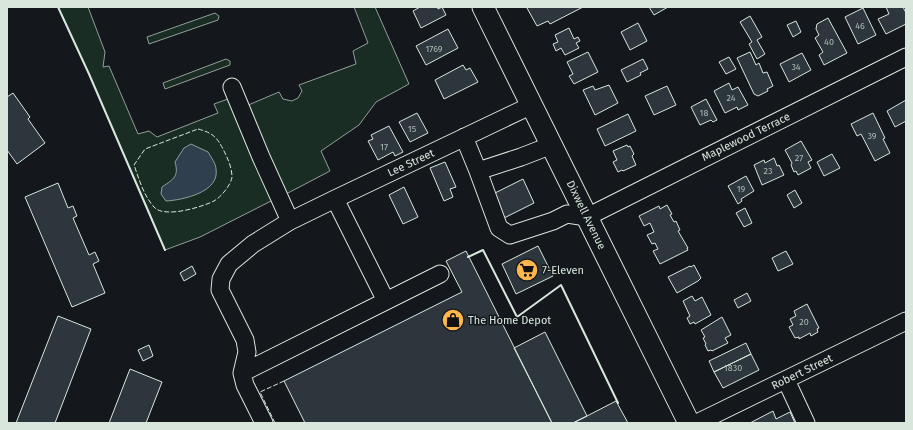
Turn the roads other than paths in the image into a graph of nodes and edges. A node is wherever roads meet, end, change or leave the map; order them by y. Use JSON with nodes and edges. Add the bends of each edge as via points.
{"nodes":[{"id":1,"x":483,"y":7,"type":"edge"},
{"id":2,"x":906,"y":57,"type":"edge"},
{"id":3,"x":232,"y":87,"type":"dead end"},
{"id":4,"x":532,"y":105,"type":"junction"},
{"id":5,"x":464,"y":137,"type":"junction"},
{"id":6,"x":552,"y":145,"type":"junction"},
{"id":7,"x":478,"y":171,"type":"junction"},
{"id":8,"x":335,"y":199,"type":"junction"},
{"id":9,"x":586,"y":216,"type":"junction"},
{"id":10,"x":290,"y":221,"type":"junction"},
{"id":11,"x":440,"y":274,"type":"dead end"},
{"id":12,"x":386,"y":301,"type":"junction"},
{"id":13,"x":906,"y":321,"type":"edge"},
{"id":14,"x":242,"y":374,"type":"junction"},
{"id":15,"x":786,"y":380,"type":"junction"},
{"id":16,"x":264,"y":423,"type":"edge"},
{"id":17,"x":690,"y":423,"type":"edge"},
{"id":18,"x":697,"y":423,"type":"edge"},
{"id":19,"x":806,"y":423,"type":"edge"}],
"edges":[{"from":1,"to":4,"type":"main road","name":"Dixwell Avenue"},
{"from":2,"to":9,"type":"street","name":"Maplewood Terrace"},
{"from":3,"to":10,"type":"street"},
{"from":4,"to":5,"type":"street","name":"Lee Street"},
{"from":4,"to":6,"type":"main road","name":"Dixwell Avenue"},
{"from":5,"to":7,"type":"street"},
{"from":5,"to":8,"type":"street","name":"Lee Street"},
{"from":6,"to":7,"type":"street"},
{"from":6,"to":9,"type":"main road","name":"Dixwell Avenue"},
{"from":7,"to":9,"type":"street","via":[[499,228],[510,235],[554,221],[567,214]]},
{"from":8,"to":10,"type":"street","name":"Lee Street"},
{"from":8,"to":12,"type":"street"},
{"from":9,"to":17,"type":"main road","name":"Dixwell Avenue"},
{"from":10,"to":14,"type":"street","name":"Lee Street","via":[[253,244],[229,264],[221,279],[220,290],[245,340],[247,352]]},
{"from":11,"to":12,"type":"street"},
{"from":12,"to":14,"type":"street"},
{"from":13,"to":15,"type":"street","name":"Robert Street"},
{"from":14,"to":16,"type":"street"},
{"from":15,"to":18,"type":"street","name":"Robert Street"},
{"from":15,"to":19,"type":"street"}]}
